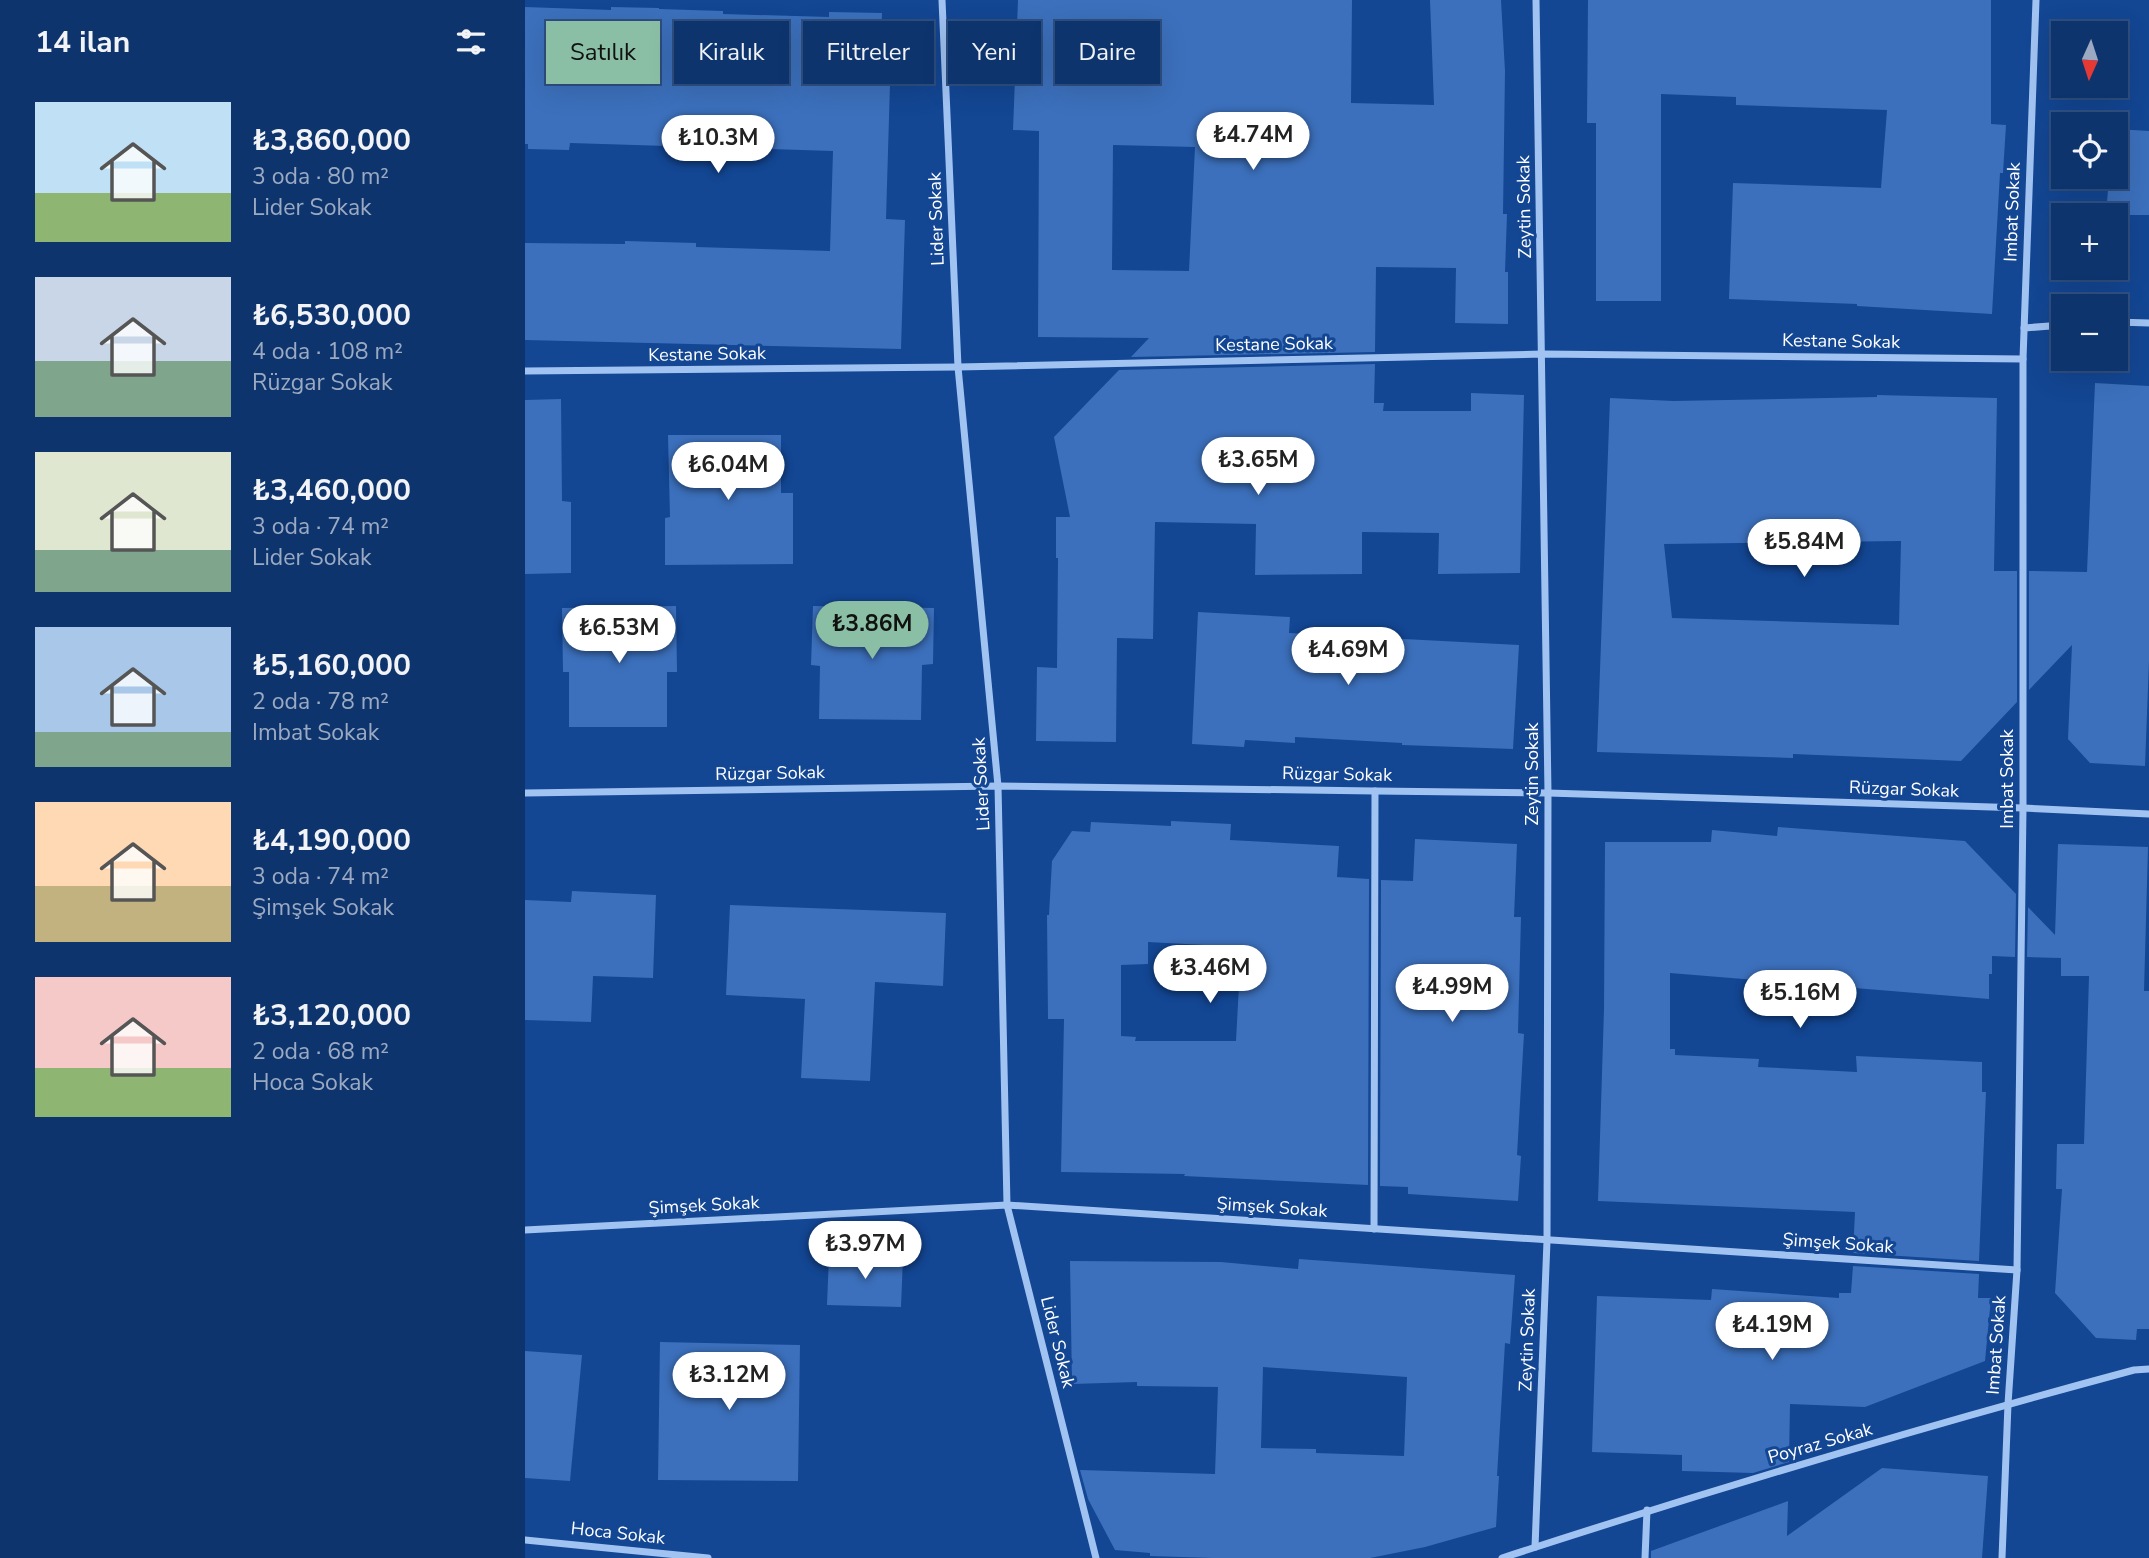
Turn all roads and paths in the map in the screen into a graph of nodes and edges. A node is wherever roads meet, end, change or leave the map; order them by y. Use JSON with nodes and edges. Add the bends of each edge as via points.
{"nodes":[{"id":1,"x":942,"y":0,"type":"edge"},
{"id":2,"x":1536,"y":0,"type":"edge"},
{"id":3,"x":2036,"y":0,"type":"edge"},
{"id":4,"x":2128,"y":322,"type":"edge"},
{"id":5,"x":2149,"y":323,"type":"edge"},
{"id":6,"x":2051,"y":326,"type":"edge"},
{"id":7,"x":2024,"y":328,"type":"junction"},
{"id":8,"x":1543,"y":354,"type":"junction"},
{"id":9,"x":2023,"y":359,"type":"junction"},
{"id":10,"x":958,"y":367,"type":"junction"},
{"id":11,"x":525,"y":372,"type":"edge"},
{"id":12,"x":999,"y":786,"type":"junction"},
{"id":13,"x":1375,"y":791,"type":"junction"},
{"id":14,"x":525,"y":793,"type":"edge"},
{"id":15,"x":1548,"y":793,"type":"junction"},
{"id":16,"x":2023,"y":808,"type":"junction"},
{"id":17,"x":2149,"y":814,"type":"edge"},
{"id":18,"x":1007,"y":1205,"type":"junction"},
{"id":19,"x":1374,"y":1229,"type":"junction"},
{"id":20,"x":525,"y":1230,"type":"edge"},
{"id":21,"x":1547,"y":1241,"type":"junction"},
{"id":22,"x":2017,"y":1270,"type":"junction"},
{"id":23,"x":2149,"y":1369,"type":"edge"},
{"id":24,"x":2008,"y":1404,"type":"junction"},
{"id":25,"x":1647,"y":1510,"type":"junction"},
{"id":26,"x":525,"y":1540,"type":"edge"},
{"id":27,"x":1535,"y":1547,"type":"junction"},
{"id":28,"x":708,"y":1558,"type":"edge"},
{"id":29,"x":1096,"y":1558,"type":"edge"},
{"id":30,"x":1502,"y":1558,"type":"edge"},
{"id":31,"x":1645,"y":1558,"type":"edge"},
{"id":32,"x":2002,"y":1558,"type":"edge"}],
"edges":[{"from":1,"to":10,"type":"street","name":"Lider Sokak"},
{"from":2,"to":8,"type":"street","name":"Zeytin Sokak"},
{"from":3,"to":7,"type":"street","name":"Imbat Sokak"},
{"from":4,"to":5,"type":"street"},
{"from":6,"to":7,"type":"street"},
{"from":7,"to":9,"type":"street","name":"Imbat Sokak"},
{"from":8,"to":9,"type":"street","name":"Kestane Sokak"},
{"from":8,"to":10,"type":"street","name":"Kestane Sokak"},
{"from":8,"to":15,"type":"street","name":"Zeytin Sokak"},
{"from":9,"to":16,"type":"street","name":"Imbat Sokak"},
{"from":10,"to":11,"type":"street","name":"Kestane Sokak"},
{"from":10,"to":12,"type":"street","name":"Lider Sokak"},
{"from":12,"to":13,"type":"street","name":"Rüzgar Sokak"},
{"from":12,"to":14,"type":"street","name":"Rüzgar Sokak"},
{"from":12,"to":18,"type":"street","name":"Lider Sokak"},
{"from":13,"to":15,"type":"street","name":"Rüzgar Sokak"},
{"from":13,"to":19,"type":"street"},
{"from":15,"to":16,"type":"street","name":"Rüzgar Sokak"},
{"from":15,"to":21,"type":"street","name":"Zeytin Sokak"},
{"from":16,"to":17,"type":"street","name":"Rüzgar Sokak"},
{"from":16,"to":22,"type":"street","name":"Imbat Sokak"},
{"from":18,"to":19,"type":"street","name":"Şimşek Sokak"},
{"from":18,"to":20,"type":"street","name":"Şimşek Sokak"},
{"from":18,"to":29,"type":"street","name":"Lider Sokak"},
{"from":19,"to":21,"type":"street","name":"Şimşek Sokak"},
{"from":21,"to":22,"type":"street","name":"Şimşek Sokak"},
{"from":21,"to":27,"type":"street","name":"Zeytin Sokak"},
{"from":22,"to":24,"type":"street","name":"Imbat Sokak"},
{"from":23,"to":24,"type":"street","name":"Poyraz Sokak"},
{"from":24,"to":25,"type":"street","name":"Poyraz Sokak"},
{"from":24,"to":32,"type":"street","name":"Imbat Sokak"},
{"from":25,"to":27,"type":"street","name":"Poyraz Sokak"},
{"from":25,"to":31,"type":"street"},
{"from":26,"to":28,"type":"street","name":"Hoca Sokak"},
{"from":27,"to":30,"type":"street","name":"Poyraz Sokak"}]}
